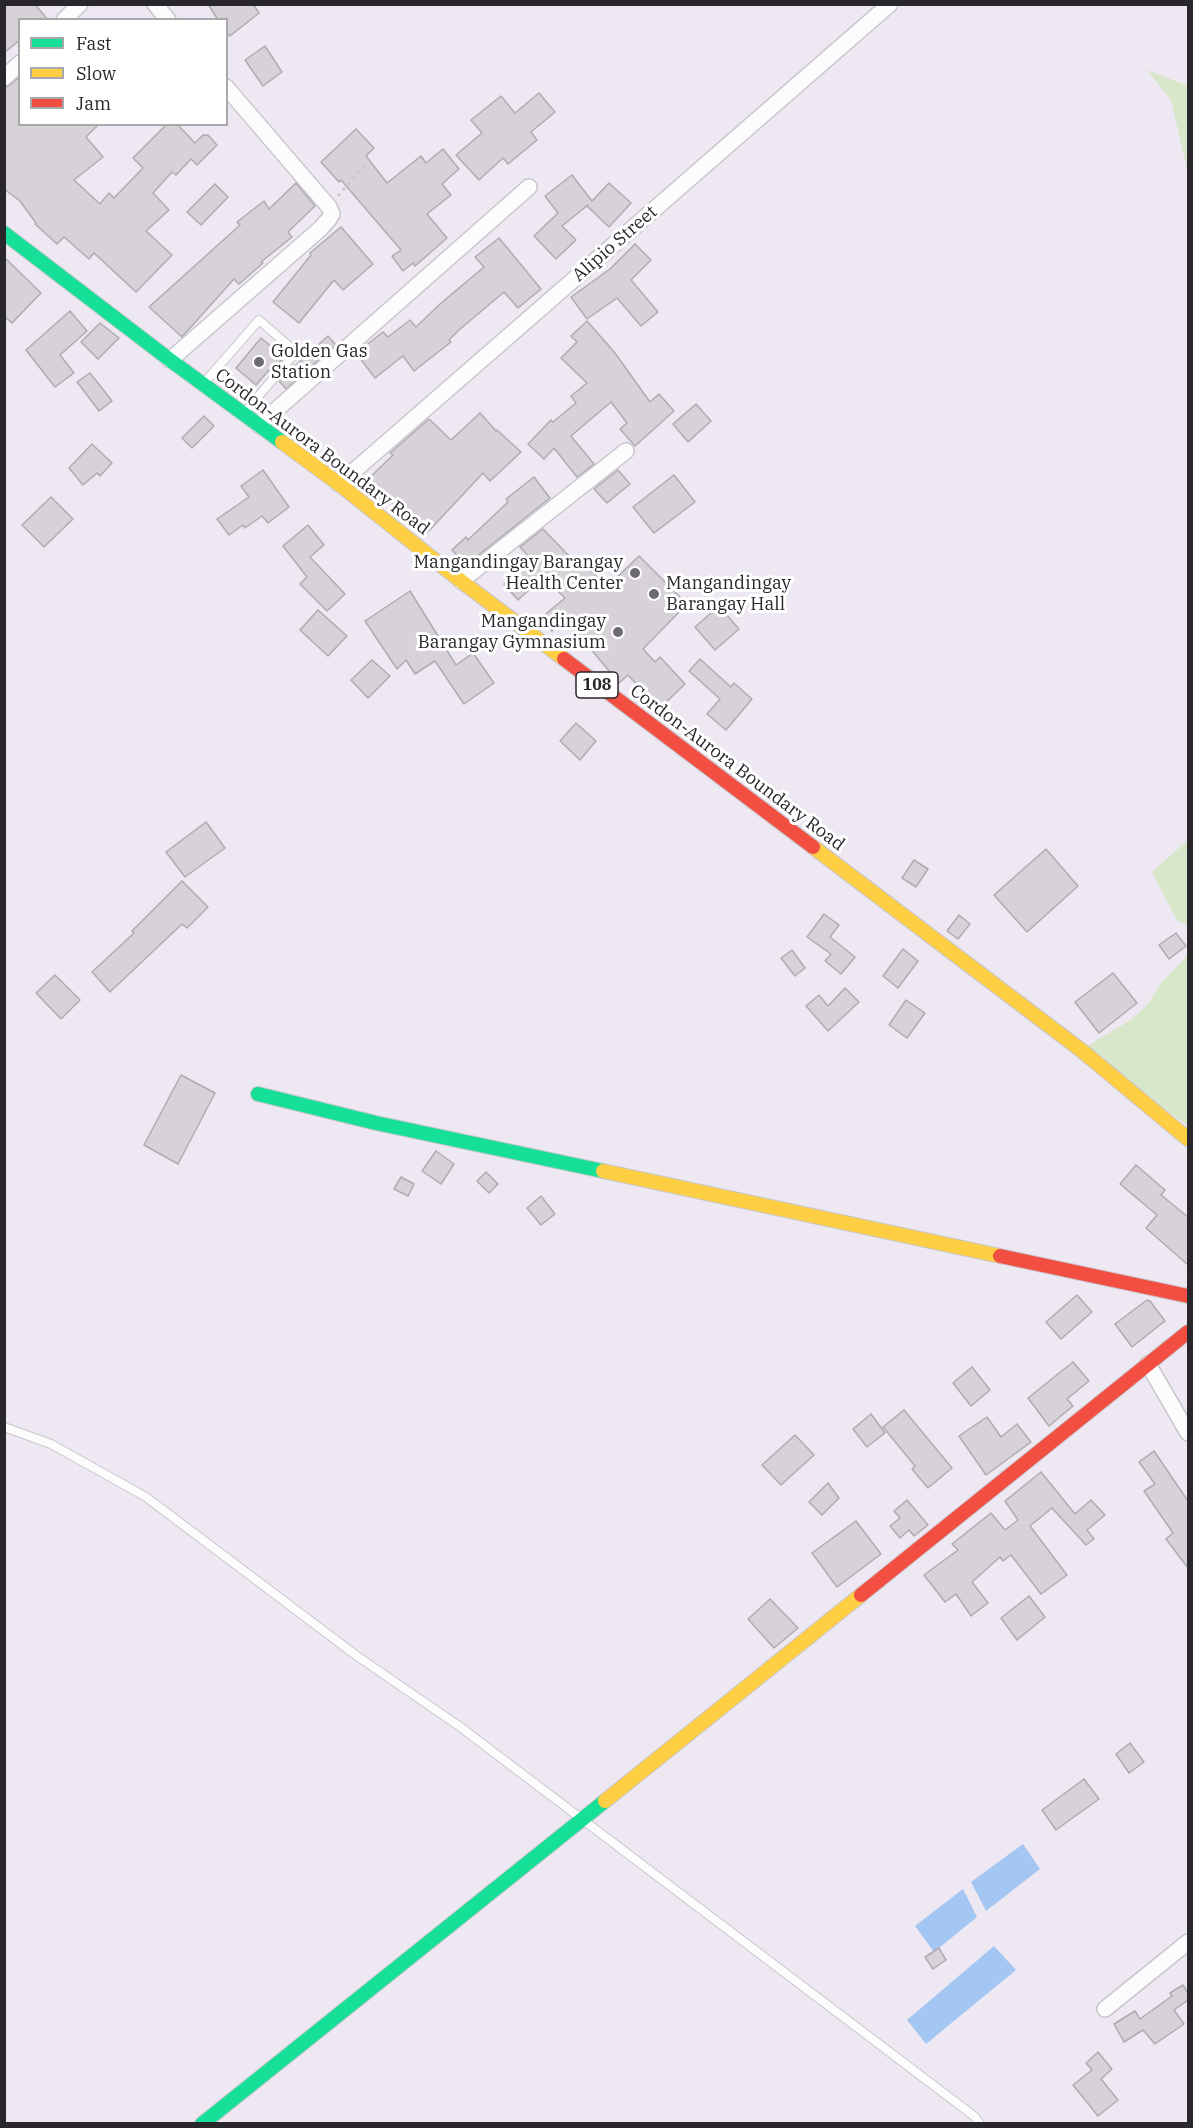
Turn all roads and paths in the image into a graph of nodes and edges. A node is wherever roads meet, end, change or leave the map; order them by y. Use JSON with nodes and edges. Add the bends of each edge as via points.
{"nodes":[{"id":1,"x":80,"y":4,"type":"edge"},
{"id":2,"x":155,"y":4,"type":"edge"},
{"id":3,"x":890,"y":4,"type":"edge"},
{"id":4,"x":66,"y":18,"type":"edge"},
{"id":5,"x":166,"y":18,"type":"edge"},
{"id":6,"x":18,"y":65,"type":"edge"},
{"id":7,"x":4,"y":78,"type":"edge"},
{"id":8,"x":228,"y":89,"type":"edge"},
{"id":9,"x":367,"y":163,"type":"dead end"},
{"id":10,"x":529,"y":188,"type":"dead end"},
{"id":11,"x":329,"y":207,"type":"junction"},
{"id":12,"x":4,"y":233,"type":"edge"},
{"id":13,"x":170,"y":360,"type":"junction"},
{"id":14,"x":204,"y":384,"type":"junction"},
{"id":15,"x":243,"y":414,"type":"junction"},
{"id":16,"x":259,"y":425,"type":"junction"},
{"id":17,"x":626,"y":451,"type":"dead end"},
{"id":18,"x":339,"y":484,"type":"junction"},
{"id":19,"x":461,"y":581,"type":"junction"},
{"id":20,"x":258,"y":1094,"type":"dead end"},
{"id":21,"x":1188,"y":1139,"type":"edge"},
{"id":22,"x":1188,"y":1296,"type":"edge"},
{"id":23,"x":1188,"y":1332,"type":"edge"},
{"id":24,"x":1148,"y":1364,"type":"junction"},
{"id":25,"x":4,"y":1427,"type":"edge"},
{"id":26,"x":1188,"y":1433,"type":"edge"},
{"id":27,"x":581,"y":1820,"type":"junction"},
{"id":28,"x":1188,"y":1942,"type":"edge"},
{"id":29,"x":1105,"y":2009,"type":"dead end"},
{"id":30,"x":202,"y":2124,"type":"edge"},
{"id":31,"x":980,"y":2124,"type":"edge"}],
"edges":[{"from":1,"to":4,"type":"street"},
{"from":2,"to":5,"type":"street"},
{"from":3,"to":18,"type":"street","name":"Alipio Street"},
{"from":6,"to":7,"type":"street"},
{"from":8,"to":11,"type":"street"},
{"from":9,"to":11,"type":"path"},
{"from":10,"to":16,"type":"street"},
{"from":11,"to":13,"type":"street","via":[[332,214],[320,229]]},
{"from":12,"to":13,"type":"street","name":"Cordon-Aurora Boundary Road","number":"108"},
{"from":13,"to":14,"type":"street","name":"Cordon-Aurora Boundary Road","number":"108"},
{"from":14,"to":15,"type":"street","name":"Cordon-Aurora Boundary Road","number":"108"},
{"from":14,"to":15,"type":"lane","via":[[259,320],[296,352]]},
{"from":15,"to":16,"type":"street","name":"Cordon-Aurora Boundary Road","number":"108"},
{"from":16,"to":18,"type":"street","name":"Cordon-Aurora Boundary Road","number":"108"},
{"from":17,"to":19,"type":"street"},
{"from":18,"to":19,"type":"street","name":"Cordon-Aurora Boundary Road","number":"108"},
{"from":19,"to":21,"type":"street","name":"Cordon-Aurora Boundary Road","number":"108","via":[[1081,1050]]},
{"from":20,"to":22,"type":"street","via":[[387,1126]]},
{"from":23,"to":24,"type":"street"},
{"from":24,"to":26,"type":"street"},
{"from":24,"to":27,"type":"street"},
{"from":25,"to":27,"type":"lane","via":[[51,1444],[146,1497]]},
{"from":27,"to":30,"type":"street"},
{"from":27,"to":31,"type":"lane"},
{"from":28,"to":29,"type":"street"}]}
